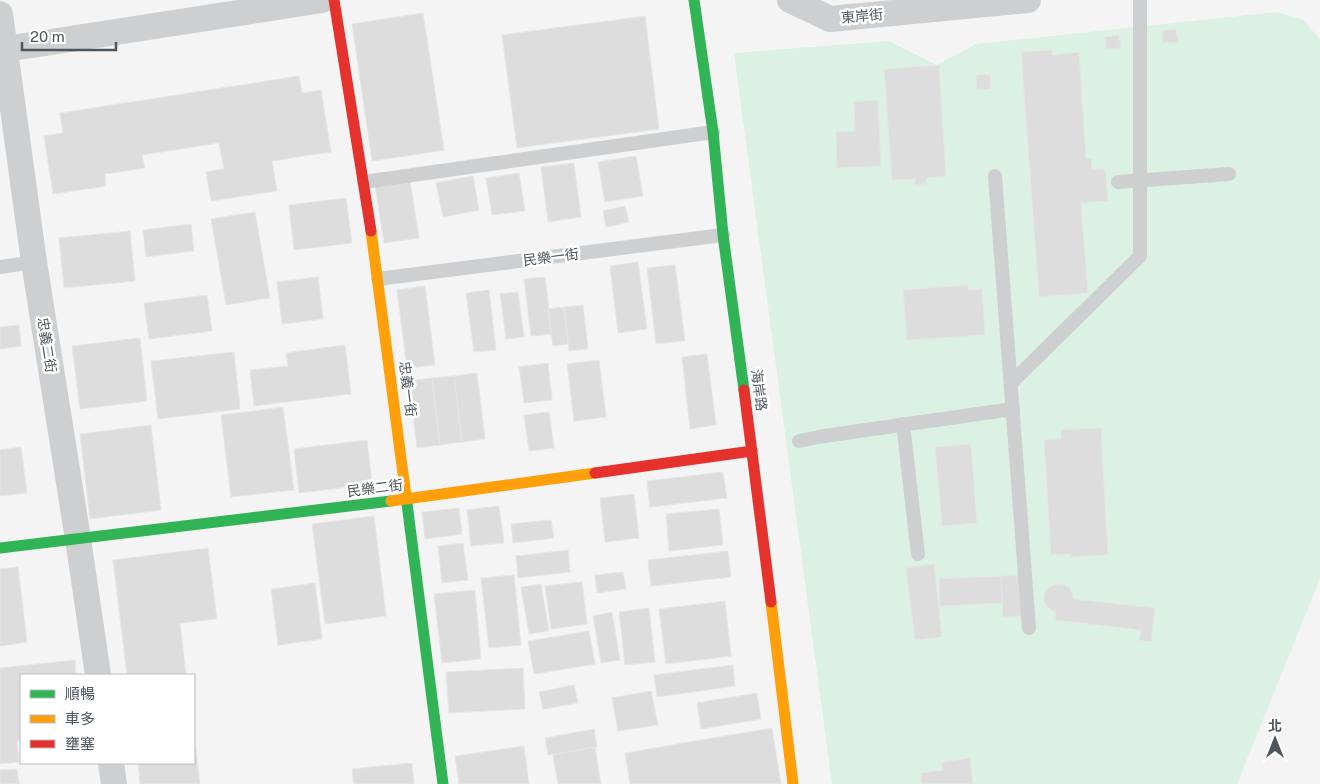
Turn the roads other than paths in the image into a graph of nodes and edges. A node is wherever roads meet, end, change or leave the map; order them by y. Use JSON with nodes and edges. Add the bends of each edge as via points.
{"nodes":[{"id":1,"x":322,"y":0,"type":"edge"},
{"id":2,"x":334,"y":0,"type":"edge"},
{"id":3,"x":694,"y":0,"type":"edge"},
{"id":4,"x":790,"y":0,"type":"edge"},
{"id":5,"x":1028,"y":0,"type":"edge"},
{"id":6,"x":1140,"y":0,"type":"edge"},
{"id":7,"x":0,"y":14,"type":"edge"},
{"id":8,"x":2,"y":50,"type":"edge"},
{"id":9,"x":713,"y":132,"type":"junction"},
{"id":10,"x":1228,"y":174,"type":"dead end"},
{"id":11,"x":995,"y":176,"type":"dead end"},
{"id":12,"x":1140,"y":180,"type":"junction"},
{"id":13,"x":364,"y":182,"type":"junction"},
{"id":14,"x":1118,"y":182,"type":"dead end"},
{"id":15,"x":723,"y":235,"type":"junction"},
{"id":16,"x":34,"y":262,"type":"junction"},
{"id":17,"x":0,"y":267,"type":"edge"},
{"id":18,"x":378,"y":279,"type":"junction"},
{"id":19,"x":1011,"y":383,"type":"junction"},
{"id":20,"x":1013,"y":410,"type":"junction"},
{"id":21,"x":903,"y":424,"type":"junction"},
{"id":22,"x":800,"y":442,"type":"dead end"},
{"id":23,"x":752,"y":451,"type":"junction"},
{"id":24,"x":406,"y":499,"type":"junction"},
{"id":25,"x":78,"y":539,"type":"junction"},
{"id":26,"x":0,"y":548,"type":"edge"},
{"id":27,"x":918,"y":554,"type":"dead end"},
{"id":28,"x":1029,"y":628,"type":"dead end"},
{"id":29,"x":98,"y":674,"type":"edge"},
{"id":30,"x":111,"y":764,"type":"edge"},
{"id":31,"x":114,"y":784,"type":"edge"},
{"id":32,"x":442,"y":784,"type":"edge"},
{"id":33,"x":793,"y":784,"type":"edge"}],
"edges":[{"from":1,"to":8,"type":"street"},
{"from":2,"to":13,"type":"street","name":"忠義一街"},
{"from":3,"to":9,"type":"street","name":"海岸路"},
{"from":4,"to":5,"type":"street","name":"東岸街","via":[[830,19]]},
{"from":6,"to":12,"type":"lane"},
{"from":7,"to":8,"type":"street","name":"忠義二街"},
{"from":8,"to":16,"type":"street","name":"忠義二街"},
{"from":9,"to":13,"type":"lane"},
{"from":9,"to":15,"type":"street","name":"海岸路"},
{"from":10,"to":12,"type":"lane"},
{"from":11,"to":19,"type":"lane"},
{"from":12,"to":14,"type":"lane"},
{"from":12,"to":19,"type":"lane","via":[[1140,256]]},
{"from":13,"to":18,"type":"street","name":"忠義一街"},
{"from":15,"to":18,"type":"lane","name":"民樂一街"},
{"from":15,"to":23,"type":"street","name":"海岸路"},
{"from":16,"to":17,"type":"lane"},
{"from":16,"to":25,"type":"street","name":"忠義二街"},
{"from":18,"to":24,"type":"street","name":"忠義一街"},
{"from":19,"to":20,"type":"lane"},
{"from":20,"to":21,"type":"lane"},
{"from":20,"to":28,"type":"lane"},
{"from":21,"to":22,"type":"lane"},
{"from":21,"to":27,"type":"lane"},
{"from":23,"to":24,"type":"street","name":"民樂二街"},
{"from":23,"to":33,"type":"street","name":"海岸路"},
{"from":24,"to":25,"type":"street","name":"民樂二街"},
{"from":24,"to":32,"type":"street","name":"忠義一街"},
{"from":25,"to":26,"type":"street","name":"民樂二街"},
{"from":25,"to":29,"type":"street","name":"忠義二街"},
{"from":30,"to":31,"type":"street"}]}
